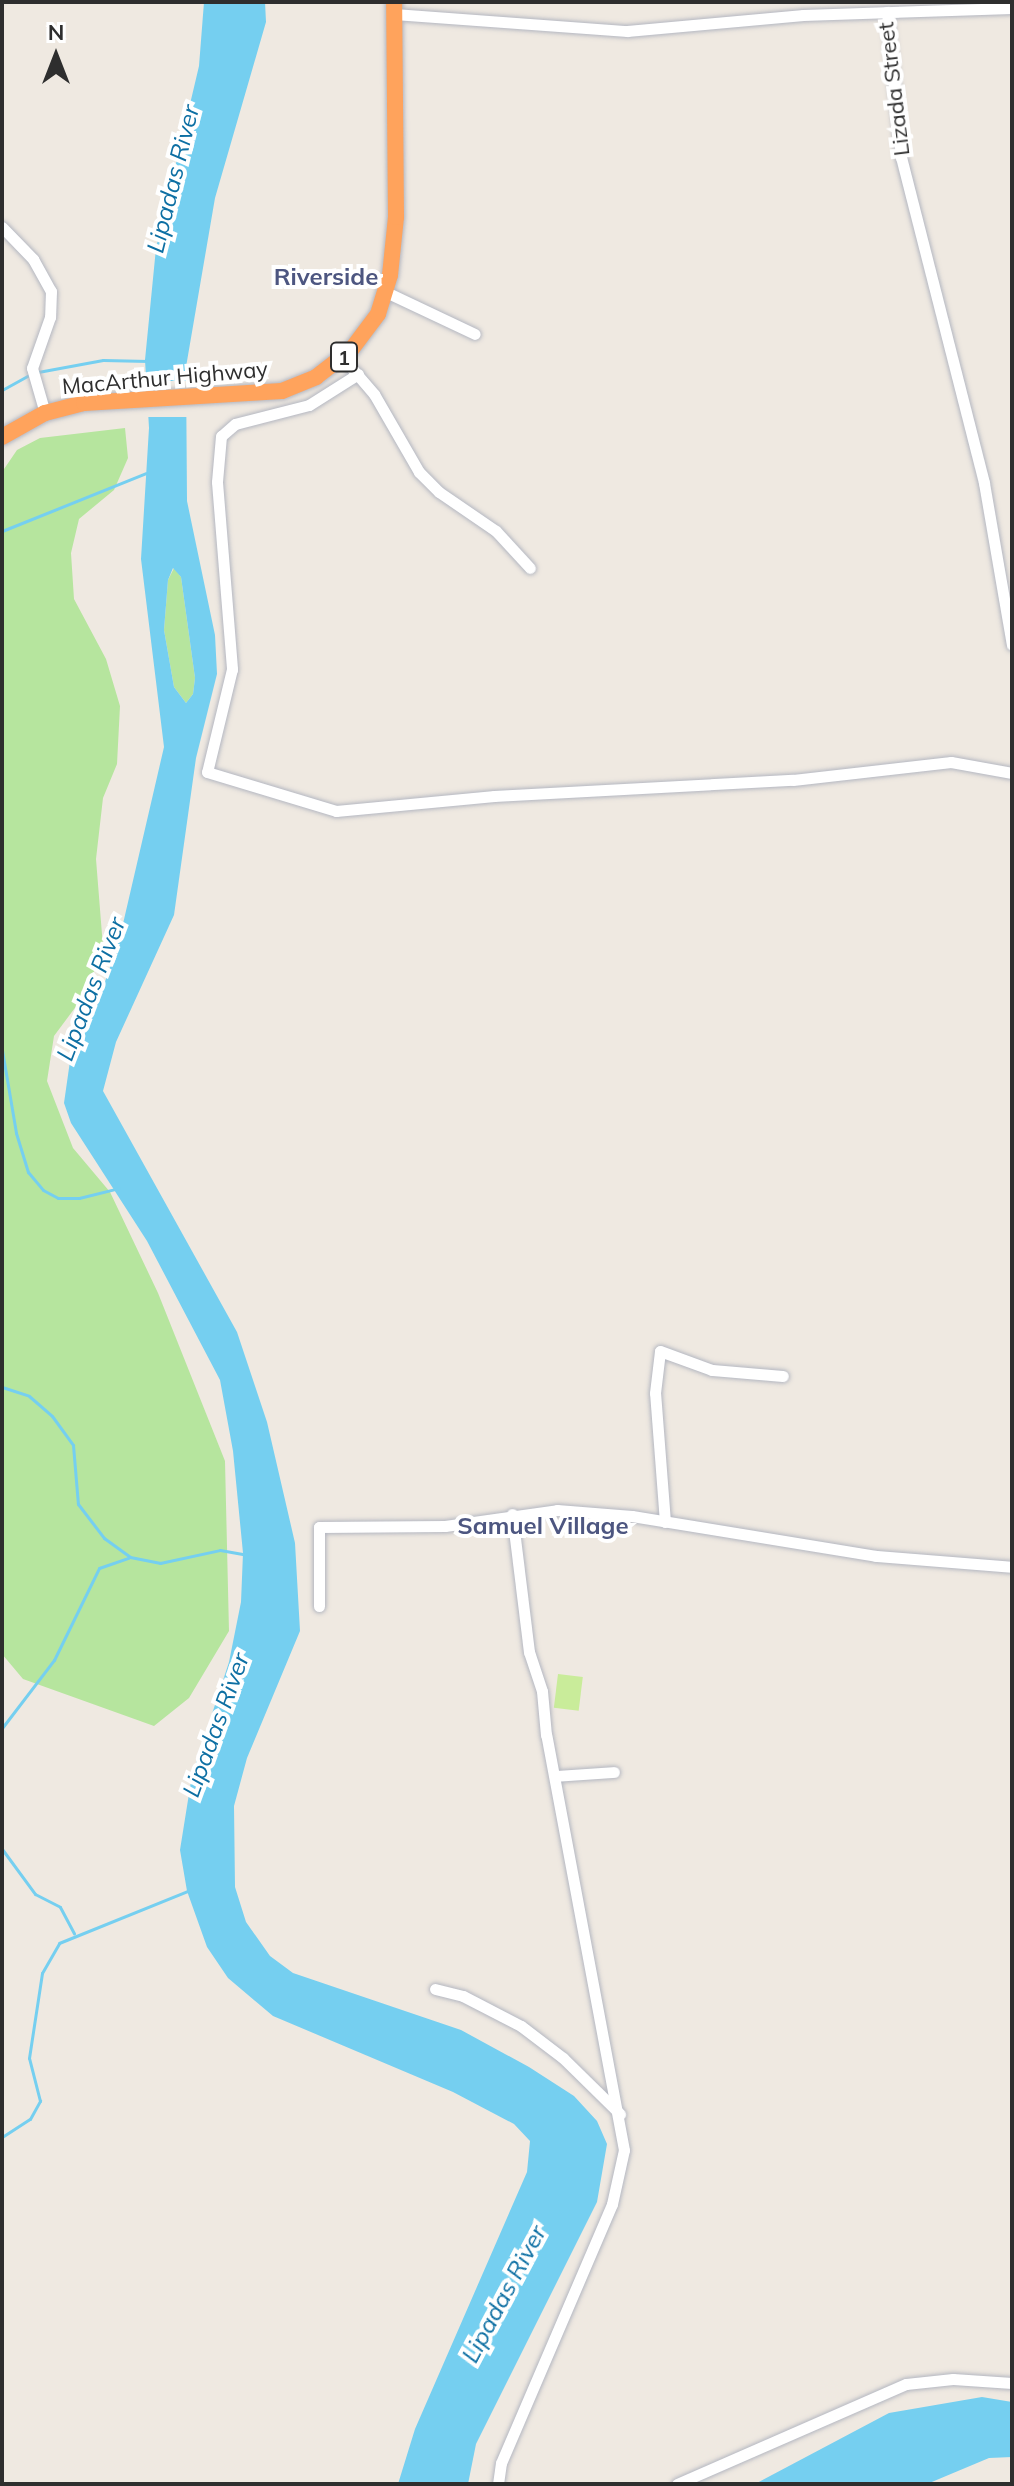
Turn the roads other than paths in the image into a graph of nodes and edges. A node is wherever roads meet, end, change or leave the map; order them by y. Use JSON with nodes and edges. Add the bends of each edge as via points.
{"nodes":[{"id":1,"x":394,"y":8,"type":"edge"},
{"id":2,"x":1012,"y":8,"type":"edge"},
{"id":3,"x":887,"y":12,"type":"junction"},
{"id":4,"x":2,"y":227,"type":"edge"},
{"id":5,"x":386,"y":292,"type":"junction"},
{"id":6,"x":475,"y":334,"type":"dead end"},
{"id":7,"x":343,"y":358,"type":"junction"},
{"id":8,"x":358,"y":374,"type":"junction"},
{"id":9,"x":45,"y":413,"type":"junction"},
{"id":10,"x":2,"y":437,"type":"edge"},
{"id":11,"x":530,"y":568,"type":"dead end"},
{"id":12,"x":1012,"y":645,"type":"edge"},
{"id":13,"x":1012,"y":773,"type":"edge"},
{"id":14,"x":783,"y":1376,"type":"dead end"},
{"id":15,"x":512,"y":1514,"type":"junction"},
{"id":16,"x":665,"y":1522,"type":"junction"},
{"id":17,"x":1012,"y":1567,"type":"edge"},
{"id":18,"x":319,"y":1606,"type":"dead end"},
{"id":19,"x":614,"y":1772,"type":"dead end"},
{"id":20,"x":555,"y":1776,"type":"junction"},
{"id":21,"x":435,"y":1989,"type":"dead end"},
{"id":22,"x":620,"y":2115,"type":"junction"},
{"id":23,"x":1012,"y":2383,"type":"edge"},
{"id":24,"x":498,"y":2484,"type":"edge"},
{"id":25,"x":677,"y":2484,"type":"edge"}],
"edges":[{"from":1,"to":3,"type":"street","name":"Lizada Street","via":[[627,31]]},
{"from":1,"to":5,"type":"highway","name":"MacArthur Highway","number":"1","via":[[396,217]]},
{"from":2,"to":3,"type":"street"},
{"from":3,"to":12,"type":"street","name":"Lizada Street","via":[[901,157],[984,483]]},
{"from":4,"to":9,"type":"street","via":[[33,259],[51,291],[50,317],[32,368]]},
{"from":5,"to":6,"type":"street"},
{"from":5,"to":7,"type":"highway","name":"MacArthur Highway","number":"1","via":[[378,314]]},
{"from":7,"to":8,"type":"street"},
{"from":7,"to":9,"type":"highway","name":"MacArthur Highway","number":"1","via":[[282,391],[130,400]]},
{"from":8,"to":11,"type":"street","via":[[419,472],[496,531]]},
{"from":8,"to":13,"type":"street","via":[[309,405],[235,424],[221,436],[217,482],[232,669],[207,772],[336,811],[494,796],[793,780],[951,762]]},
{"from":9,"to":10,"type":"highway","name":"MacArthur Highway","number":"1"},
{"from":14,"to":16,"type":"street","via":[[712,1370],[660,1351],[655,1393]]},
{"from":15,"to":16,"type":"street","via":[[575,1509]]},
{"from":15,"to":18,"type":"street","via":[[445,1526],[319,1527]]},
{"from":15,"to":20,"type":"street","via":[[529,1652],[542,1691]]},
{"from":16,"to":17,"type":"street","via":[[876,1556]]},
{"from":19,"to":20,"type":"street"},
{"from":20,"to":22,"type":"street"},
{"from":21,"to":22,"type":"street","via":[[477,2002],[521,2026],[572,2066]]},
{"from":22,"to":24,"type":"street","via":[[623,2168],[612,2204],[501,2463]]},
{"from":23,"to":25,"type":"street","via":[[953,2379],[906,2384]]}]}
